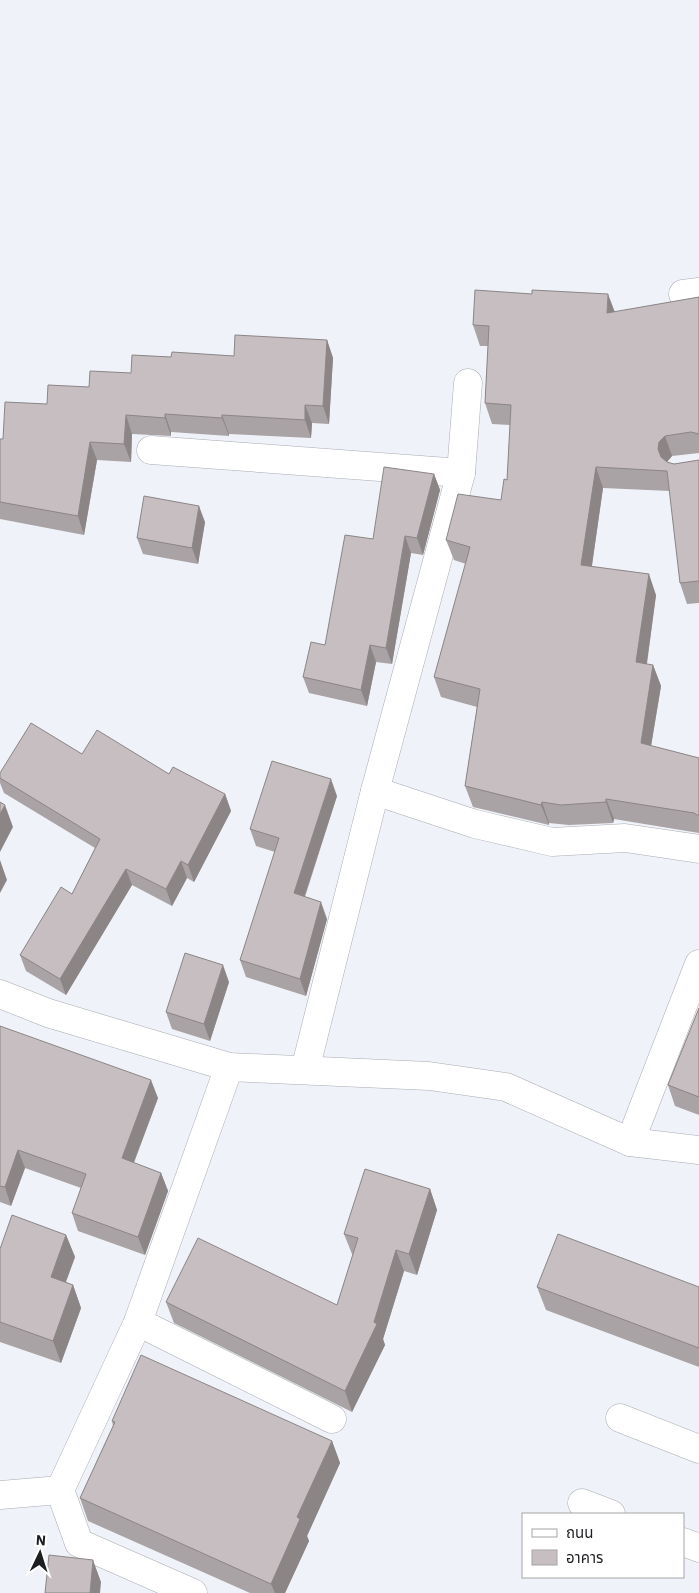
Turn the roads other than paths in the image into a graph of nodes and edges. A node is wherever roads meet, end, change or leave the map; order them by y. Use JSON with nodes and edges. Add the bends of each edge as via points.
{"nodes":[{"id":1,"x":468,"y":383,"type":"dead end"},
{"id":2,"x":151,"y":450,"type":"dead end"},
{"id":3,"x":461,"y":473,"type":"junction"},
{"id":4,"x":375,"y":791,"type":"junction"},
{"id":5,"x":699,"y":849,"type":"edge"},
{"id":6,"x":699,"y":964,"type":"edge"},
{"id":7,"x":0,"y":994,"type":"edge"},
{"id":8,"x":229,"y":1067,"type":"junction"},
{"id":9,"x":305,"y":1070,"type":"junction"},
{"id":10,"x":630,"y":1142,"type":"junction"},
{"id":11,"x":699,"y":1150,"type":"edge"},
{"id":12,"x":138,"y":1322,"type":"junction"},
{"id":13,"x":620,"y":1418,"type":"dead end"},
{"id":14,"x":332,"y":1419,"type":"dead end"},
{"id":15,"x":699,"y":1450,"type":"edge"},
{"id":16,"x":60,"y":1490,"type":"junction"},
{"id":17,"x":0,"y":1495,"type":"edge"},
{"id":18,"x":582,"y":1503,"type":"dead end"},
{"id":19,"x":609,"y":1513,"type":"edge"},
{"id":20,"x":684,"y":1542,"type":"edge"},
{"id":21,"x":699,"y":1548,"type":"edge"},
{"id":22,"x":193,"y":1593,"type":"edge"}],
"edges":[{"from":1,"to":3,"type":"street"},
{"from":2,"to":3,"type":"street"},
{"from":3,"to":4,"type":"street"},
{"from":4,"to":5,"type":"street","via":[[475,824],[552,842],[625,838]]},
{"from":4,"to":9,"type":"street"},
{"from":6,"to":10,"type":"street"},
{"from":7,"to":8,"type":"street","via":[[48,1013]]},
{"from":8,"to":9,"type":"street"},
{"from":8,"to":12,"type":"street"},
{"from":9,"to":10,"type":"street","via":[[429,1076],[506,1087]]},
{"from":10,"to":11,"type":"street"},
{"from":12,"to":14,"type":"street"},
{"from":12,"to":16,"type":"street"},
{"from":13,"to":15,"type":"street"},
{"from":16,"to":17,"type":"street"},
{"from":16,"to":22,"type":"street","via":[[79,1543]]},
{"from":18,"to":19,"type":"street"},
{"from":20,"to":21,"type":"street"}]}
